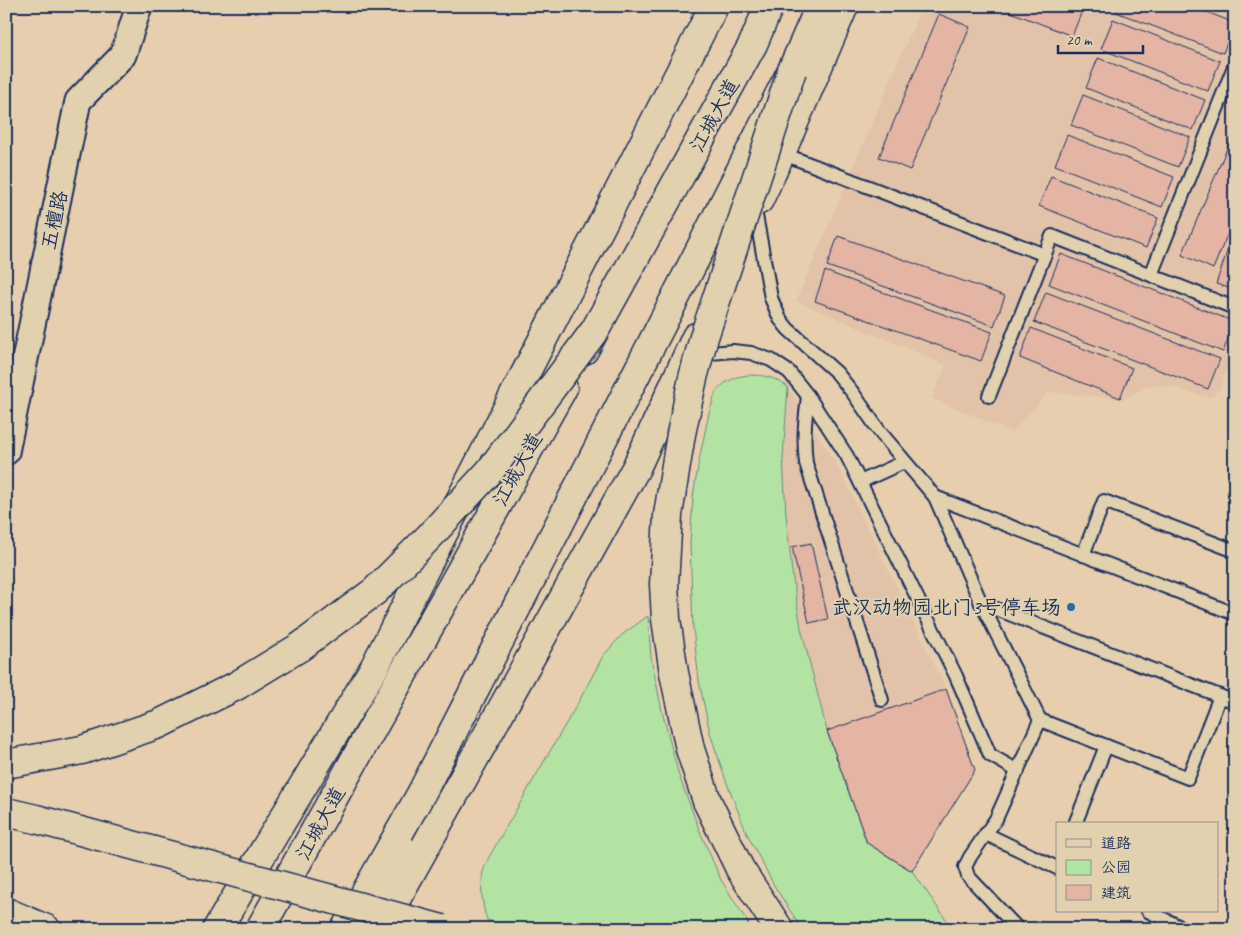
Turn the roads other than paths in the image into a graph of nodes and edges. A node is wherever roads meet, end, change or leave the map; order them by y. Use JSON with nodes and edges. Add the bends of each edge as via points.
{"nodes":[{"id":1,"x":138,"y":6,"type":"edge"},
{"id":2,"x":714,"y":6,"type":"edge"},
{"id":3,"x":768,"y":6,"type":"edge"},
{"id":4,"x":820,"y":6,"type":"edge"},
{"id":5,"x":844,"y":6,"type":"edge"},
{"id":6,"x":1235,"y":64,"type":"edge"},
{"id":7,"x":792,"y":70,"type":"junction"},
{"id":8,"x":781,"y":153,"type":"junction"},
{"id":9,"x":754,"y":210,"type":"junction"},
{"id":10,"x":1045,"y":255,"type":"junction"},
{"id":11,"x":1151,"y":275,"type":"junction"},
{"id":12,"x":1232,"y":306,"type":"dead end"},
{"id":13,"x":595,"y":330,"type":"junction"},
{"id":14,"x":684,"y":363,"type":"junction"},
{"id":15,"x":808,"y":396,"type":"junction"},
{"id":16,"x":989,"y":396,"type":"dead end"},
{"id":17,"x":6,"y":452,"type":"edge"},
{"id":18,"x":904,"y":462,"type":"junction"},
{"id":19,"x":860,"y":482,"type":"junction"},
{"id":20,"x":935,"y":497,"type":"junction"},
{"id":21,"x":1235,"y":551,"type":"edge"},
{"id":22,"x":1083,"y":555,"type":"junction"},
{"id":23,"x":982,"y":603,"type":"junction"},
{"id":24,"x":1235,"y":614,"type":"edge"},
{"id":25,"x":1220,"y":696,"type":"junction"},
{"id":26,"x":882,"y":700,"type":"dead end"},
{"id":27,"x":1235,"y":702,"type":"edge"},
{"id":28,"x":1040,"y":720,"type":"junction"},
{"id":29,"x":1106,"y":746,"type":"junction"},
{"id":30,"x":6,"y":764,"type":"edge"},
{"id":31,"x":1018,"y":771,"type":"junction"},
{"id":32,"x":421,"y":794,"type":"junction"},
{"id":33,"x":6,"y":812,"type":"edge"},
{"id":34,"x":1076,"y":822,"type":"edge"},
{"id":35,"x":986,"y":834,"type":"junction"},
{"id":36,"x":1056,"y":868,"type":"edge"},
{"id":37,"x":6,"y":912,"type":"edge"},
{"id":38,"x":1150,"y":912,"type":"edge"},
{"id":39,"x":261,"y":927,"type":"edge"},
{"id":40,"x":46,"y":929,"type":"edge"},
{"id":41,"x":217,"y":929,"type":"edge"},
{"id":42,"x":346,"y":929,"type":"edge"},
{"id":43,"x":379,"y":929,"type":"edge"},
{"id":44,"x":442,"y":929,"type":"edge"},
{"id":45,"x":779,"y":929,"type":"edge"},
{"id":46,"x":1018,"y":929,"type":"edge"},
{"id":47,"x":1184,"y":929,"type":"edge"}],
"edges":[{"from":1,"to":17,"type":"street","name":"五檀路","via":[[123,55],[78,101]]},
{"from":2,"to":41,"type":"main road","via":[[374,668]]},
{"from":3,"to":13,"type":"main road","name":"江城大道","via":[[753,44]]},
{"from":4,"to":7,"type":"main road"},
{"from":5,"to":8,"type":"main road"},
{"from":6,"to":11,"type":"lane"},
{"from":7,"to":32,"type":"main road","bridge":true},
{"from":7,"to":45,"type":"main road","bridge":true,"via":[[693,378],[668,515],[664,584],[674,673],[690,749],[708,801],[740,869]]},
{"from":8,"to":9,"type":"main road"},
{"from":8,"to":10,"type":"lane"},
{"from":9,"to":14,"type":"main road"},
{"from":9,"to":18,"type":"lane","via":[[771,298],[780,319],[837,373]]},
{"from":10,"to":11,"type":"lane","via":[[1052,236]]},
{"from":10,"to":16,"type":"lane"},
{"from":11,"to":12,"type":"lane"},
{"from":13,"to":30,"type":"main road","bridge":true,"via":[[489,472],[429,537],[375,591],[300,647],[236,686],[159,724],[82,750]]},
{"from":13,"to":39,"type":"main road","name":"江城大道","bridge":true},
{"from":14,"to":15,"type":"lane","via":[[711,353],[751,352],[790,372]]},
{"from":14,"to":43,"type":"main road","via":[[636,468]]},
{"from":15,"to":19,"type":"lane","via":[[848,456]]},
{"from":15,"to":26,"type":"lane","via":[[804,430],[806,463]]},
{"from":18,"to":19,"type":"lane"},
{"from":18,"to":20,"type":"lane"},
{"from":19,"to":31,"type":"lane","via":[[956,676],[990,755]]},
{"from":20,"to":22,"type":"lane"},
{"from":20,"to":23,"type":"lane"},
{"from":21,"to":22,"type":"lane","via":[[1104,501]]},
{"from":22,"to":24,"type":"lane"},
{"from":23,"to":25,"type":"lane"},
{"from":23,"to":28,"type":"lane"},
{"from":25,"to":27,"type":"lane"},
{"from":25,"to":29,"type":"lane","via":[[1188,778]]},
{"from":28,"to":29,"type":"lane"},
{"from":28,"to":31,"type":"lane"},
{"from":29,"to":34,"type":"lane"},
{"from":31,"to":35,"type":"lane"},
{"from":32,"to":42,"type":"main road"},
{"from":32,"to":43,"type":"main road"},
{"from":33,"to":44,"type":"main road","bridge":true},
{"from":35,"to":36,"type":"lane"},
{"from":35,"to":46,"type":"lane","via":[[965,868],[968,876]]},
{"from":37,"to":40,"type":"main road"},
{"from":38,"to":47,"type":"lane"}]}
